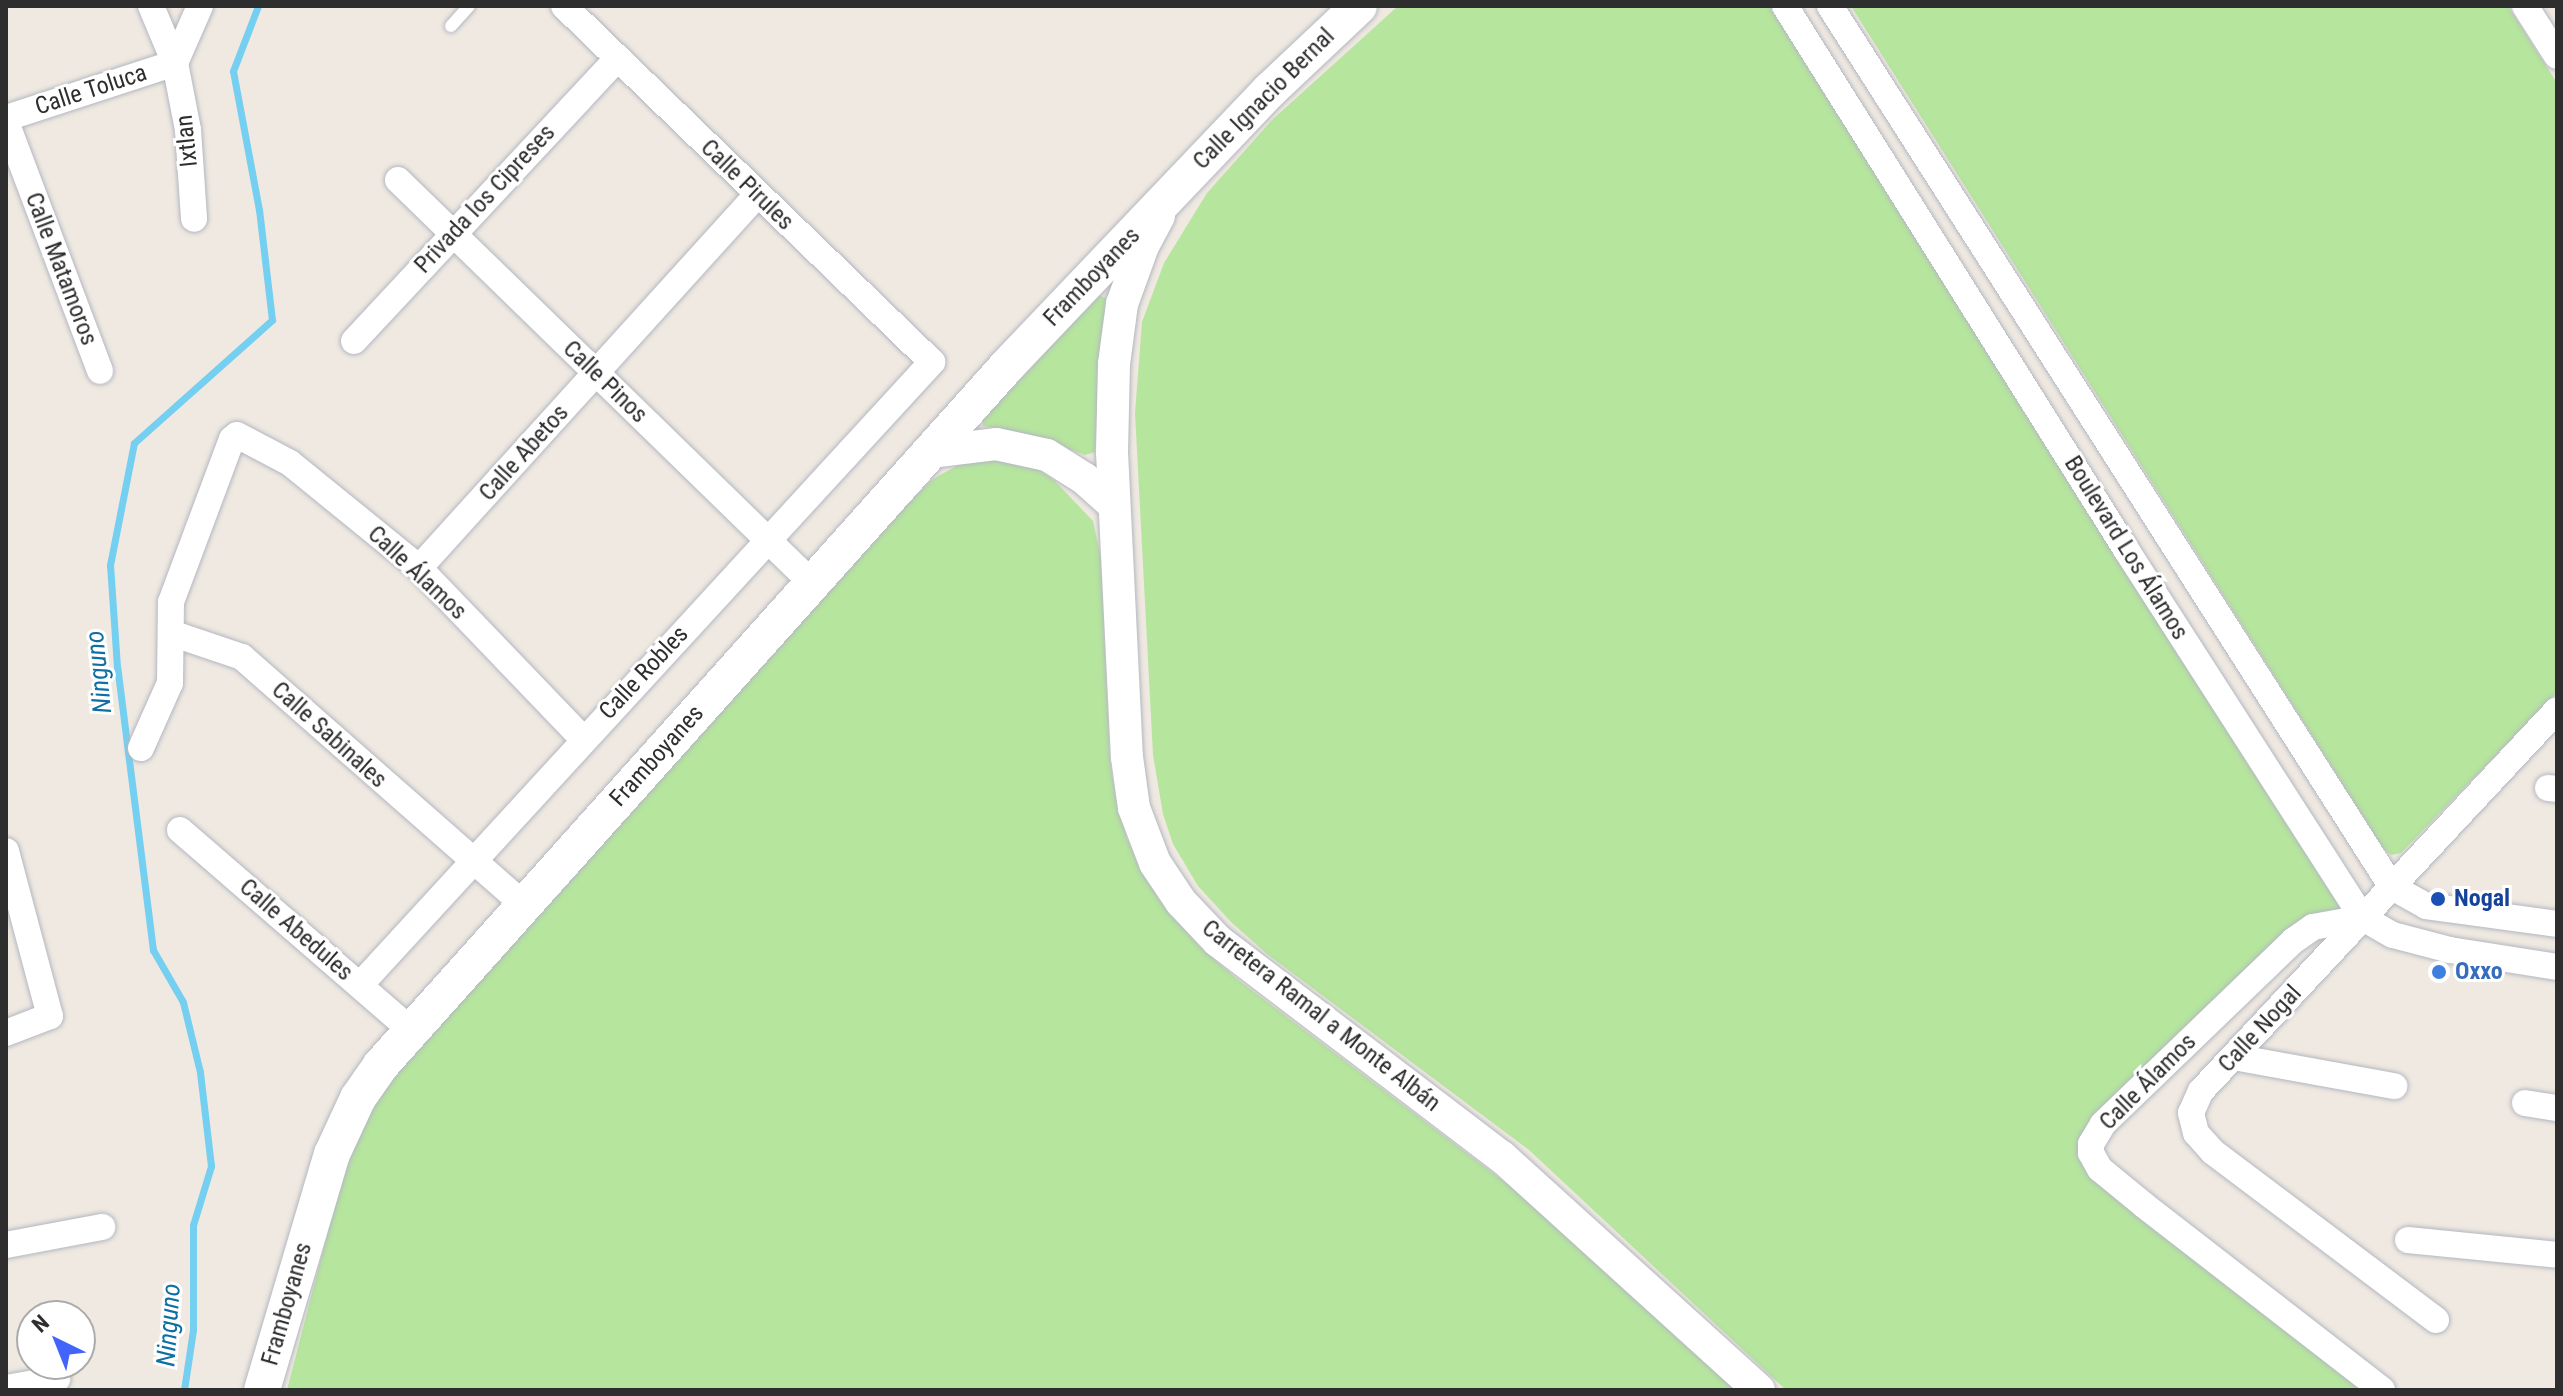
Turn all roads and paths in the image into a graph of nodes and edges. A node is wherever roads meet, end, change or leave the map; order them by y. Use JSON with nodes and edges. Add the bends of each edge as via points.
{"nodes":[{"id":1,"x":151,"y":6,"type":"edge"},
{"id":2,"x":200,"y":6,"type":"edge"},
{"id":3,"x":469,"y":6,"type":"edge"},
{"id":4,"x":564,"y":6,"type":"edge"},
{"id":5,"x":1359,"y":6,"type":"edge"},
{"id":6,"x":1785,"y":6,"type":"edge"},
{"id":7,"x":1830,"y":6,"type":"edge"},
{"id":8,"x":2525,"y":6,"type":"edge"},
{"id":9,"x":451,"y":26,"type":"dead end"},
{"id":10,"x":2557,"y":56,"type":"edge"},
{"id":11,"x":618,"y":58,"type":"junction"},
{"id":12,"x":175,"y":63,"type":"junction"},
{"id":13,"x":6,"y":120,"type":"edge"},
{"id":14,"x":398,"y":180,"type":"dead end"},
{"id":15,"x":1171,"y":194,"type":"junction"},
{"id":16,"x":757,"y":195,"type":"junction"},
{"id":17,"x":194,"y":219,"type":"dead end"},
{"id":18,"x":451,"y":233,"type":"junction"},
{"id":19,"x":354,"y":341,"type":"dead end"},
{"id":20,"x":932,"y":362,"type":"joint"},
{"id":21,"x":100,"y":371,"type":"dead end"},
{"id":22,"x":596,"y":374,"type":"junction"},
{"id":23,"x":930,"y":452,"type":"junction"},
{"id":24,"x":1114,"y":505,"type":"junction"},
{"id":25,"x":2162,"y":525,"type":"junction"},
{"id":26,"x":768,"y":538,"type":"junction"},
{"id":27,"x":2127,"y":551,"type":"junction"},
{"id":28,"x":419,"y":568,"type":"junction"},
{"id":29,"x":812,"y":583,"type":"junction"},
{"id":30,"x":171,"y":633,"type":"junction"},
{"id":31,"x":2557,"y":710,"type":"edge"},
{"id":32,"x":583,"y":739,"type":"junction"},
{"id":33,"x":141,"y":748,"type":"dead end"},
{"id":34,"x":180,"y":830,"type":"dead end"},
{"id":35,"x":6,"y":851,"type":"edge"},
{"id":36,"x":473,"y":863,"type":"junction"},
{"id":37,"x":2392,"y":887,"type":"junction"},
{"id":38,"x":524,"y":905,"type":"junction"},
{"id":39,"x":2363,"y":918,"type":"junction"},
{"id":40,"x":2557,"y":924,"type":"edge"},
{"id":41,"x":2557,"y":967,"type":"edge"},
{"id":42,"x":360,"y":985,"type":"junction"},
{"id":43,"x":411,"y":1030,"type":"junction"},
{"id":44,"x":6,"y":1033,"type":"edge"},
{"id":45,"x":2234,"y":1057,"type":"junction"},
{"id":46,"x":2394,"y":1086,"type":"dead end"},
{"id":47,"x":2525,"y":1103,"type":"dead end"},
{"id":48,"x":2557,"y":1108,"type":"edge"},
{"id":49,"x":102,"y":1227,"type":"dead end"},
{"id":50,"x":2408,"y":1240,"type":"dead end"},
{"id":51,"x":6,"y":1245,"type":"edge"},
{"id":52,"x":2557,"y":1255,"type":"edge"},
{"id":53,"x":2436,"y":1320,"type":"dead end"},
{"id":54,"x":51,"y":1380,"type":"edge"},
{"id":55,"x":6,"y":1388,"type":"edge"},
{"id":56,"x":262,"y":1390,"type":"edge"},
{"id":57,"x":1759,"y":1390,"type":"edge"},
{"id":58,"x":2382,"y":1390,"type":"edge"}],
"edges":[{"from":1,"to":12,"type":"street","name":"Ixtlan"},
{"from":2,"to":12,"type":"street"},
{"from":3,"to":9,"type":"lane"},
{"from":4,"to":11,"type":"street","name":"Calle Pirules"},
{"from":5,"to":15,"type":"main road","name":"Calle Ignacio Bernal"},
{"from":6,"to":27,"type":"street","name":"Boulevard Los Álamos"},
{"from":7,"to":25,"type":"street","name":"Boulevard Los Álamos"},
{"from":8,"to":10,"type":"street"},
{"from":11,"to":16,"type":"street","name":"Calle Pirules"},
{"from":11,"to":18,"type":"street","name":"Privada los Cipreses"},
{"from":12,"to":13,"type":"street","name":"Calle Toluca"},
{"from":12,"to":17,"type":"street","name":"Ixtlan","via":[[188,130]]},
{"from":13,"to":21,"type":"street","name":"Calle Matamoros"},
{"from":14,"to":18,"type":"street","name":"Calle Pinos"},
{"from":15,"to":23,"type":"main road","name":"Framboyanes"},
{"from":15,"to":24,"type":"street","name":"Carretera Ramal a Monte Albán","via":[[1131,274],[1117,335]]},
{"from":16,"to":20,"type":"street","name":"Calle Pirules"},
{"from":16,"to":22,"type":"street","name":"Calle Abetos"},
{"from":18,"to":19,"type":"street","name":"Privada los Cipreses"},
{"from":18,"to":22,"type":"street","name":"Calle Pinos"},
{"from":20,"to":26,"type":"street","name":"Calle Robles"},
{"from":22,"to":26,"type":"street","name":"Calle Pinos"},
{"from":22,"to":28,"type":"street","name":"Calle Abetos"},
{"from":23,"to":24,"type":"street","via":[[996,444],[1047,455]]},
{"from":23,"to":29,"type":"main road","name":"Framboyanes"},
{"from":24,"to":57,"type":"street","name":"Carretera Ramal a Monte Albán","via":[[1123,709],[1134,808],[1155,863],[1181,902],[1218,941],[1502,1157]]},
{"from":25,"to":27,"type":"street"},
{"from":25,"to":37,"type":"street","name":"Boulevard Los Álamos"},
{"from":26,"to":29,"type":"street","name":"Calle Pinos"},
{"from":26,"to":32,"type":"street","name":"Calle Robles"},
{"from":27,"to":39,"type":"street","name":"Boulevard Los Álamos"},
{"from":28,"to":30,"type":"street","name":"Calle Álamos","via":[[290,463],[237,435],[171,602]]},
{"from":28,"to":32,"type":"street","name":"Calle Álamos"},
{"from":29,"to":38,"type":"main road","name":"Framboyanes"},
{"from":30,"to":33,"type":"street","via":[[170,683]]},
{"from":30,"to":36,"type":"street","name":"Calle Sabinales","via":[[242,657]]},
{"from":31,"to":37,"type":"street","name":"Calle Nogal"},
{"from":32,"to":36,"type":"street","name":"Calle Robles"},
{"from":34,"to":42,"type":"street","name":"Calle Abedules"},
{"from":35,"to":44,"type":"street","via":[[50,1016]]},
{"from":36,"to":38,"type":"street","name":"Calle Sabinales"},
{"from":36,"to":42,"type":"street","name":"Calle Robles"},
{"from":37,"to":39,"type":"street","name":"Calle Nogal"},
{"from":37,"to":40,"type":"street","name":"Boulevard Los Álamos","via":[[2426,906]]},
{"from":38,"to":43,"type":"main road","name":"Framboyanes"},
{"from":39,"to":41,"type":"street","name":"Boulevard Los Álamos","via":[[2393,935],[2450,950]]},
{"from":39,"to":45,"type":"street","name":"Calle Nogal"},
{"from":39,"to":58,"type":"street","name":"Calle Álamos","via":[[2313,927],[2293,941],[2103,1124],[2091,1153],[2100,1169],[2145,1206]]},
{"from":42,"to":43,"type":"street","name":"Calle Abedules"},
{"from":43,"to":56,"type":"main road","name":"Framboyanes","via":[[358,1098],[332,1154]]},
{"from":45,"to":46,"type":"street"},
{"from":45,"to":53,"type":"street","name":"Calle Nogal","via":[[2194,1102],[2191,1122],[2204,1143]]},
{"from":47,"to":48,"type":"street"},
{"from":49,"to":51,"type":"street"},
{"from":50,"to":52,"type":"street"},
{"from":54,"to":55,"type":"street"}]}
